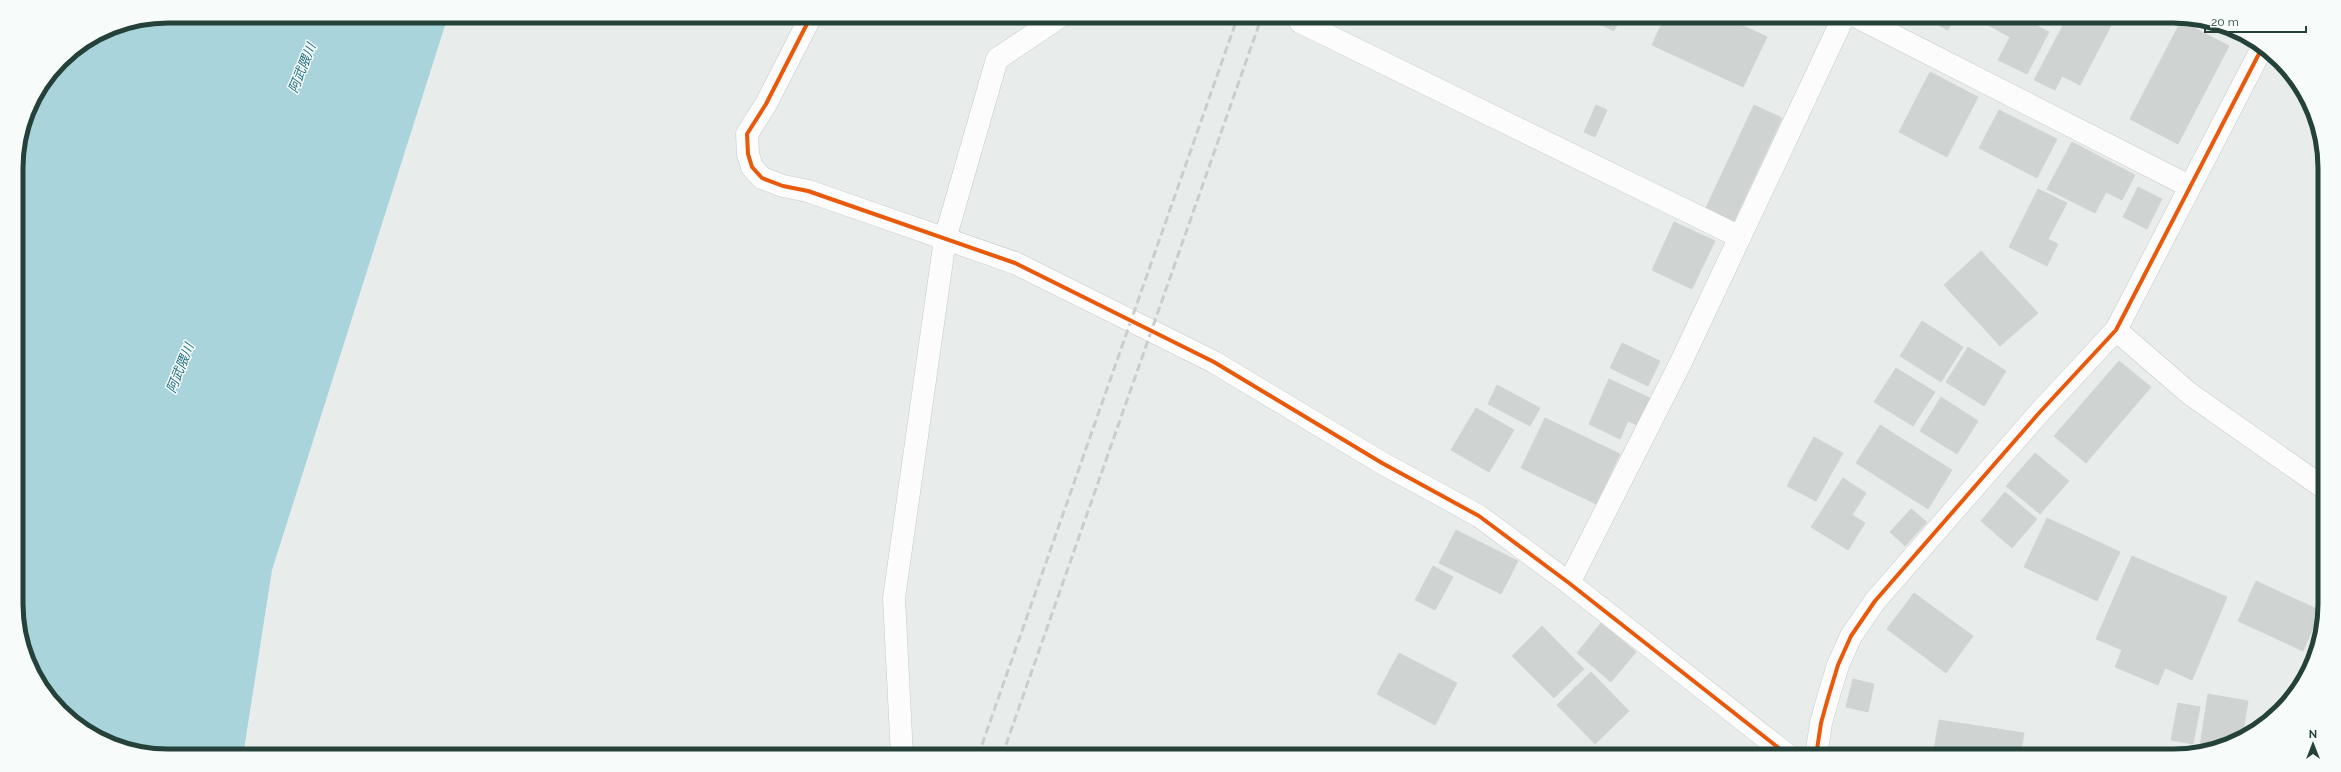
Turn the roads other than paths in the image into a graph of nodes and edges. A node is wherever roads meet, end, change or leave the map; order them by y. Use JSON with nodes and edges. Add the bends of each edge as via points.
{"nodes":[{"id":1,"x":807,"y":23,"type":"edge"},
{"id":2,"x":1051,"y":23,"type":"edge"},
{"id":3,"x":1302,"y":23,"type":"edge"},
{"id":4,"x":1841,"y":23,"type":"edge"},
{"id":5,"x":1869,"y":23,"type":"edge"},
{"id":6,"x":2260,"y":52,"type":"edge"},
{"id":7,"x":2189,"y":186,"type":"junction"},
{"id":8,"x":1740,"y":237,"type":"junction"},
{"id":9,"x":945,"y":239,"type":"junction"},
{"id":10,"x":2116,"y":330,"type":"junction"},
{"id":11,"x":2318,"y":484,"type":"edge"},
{"id":12,"x":1569,"y":583,"type":"junction"},
{"id":13,"x":902,"y":749,"type":"edge"},
{"id":14,"x":1780,"y":749,"type":"edge"},
{"id":15,"x":1817,"y":749,"type":"edge"}],
"edges":[{"from":1,"to":9,"type":"street","via":[[766,104],[747,134],[748,154],[752,167],[762,178],[783,186],[808,191]]},
{"from":2,"to":9,"type":"street","via":[[997,59]]},
{"from":3,"to":8,"type":"street"},
{"from":4,"to":8,"type":"street"},
{"from":5,"to":7,"type":"street"},
{"from":6,"to":7,"type":"street"},
{"from":7,"to":10,"type":"street"},
{"from":8,"to":12,"type":"street","via":[[1644,436]]},
{"from":9,"to":12,"type":"street","via":[[1015,263],[1214,362],[1382,463],[1479,516]]},
{"from":9,"to":13,"type":"street","via":[[894,598]]},
{"from":10,"to":11,"type":"street","via":[[2190,394]]},
{"from":10,"to":15,"type":"street","via":[[2039,413],[1875,601],[1851,636],[1838,665],[1821,724]]},
{"from":12,"to":14,"type":"street"}]}
